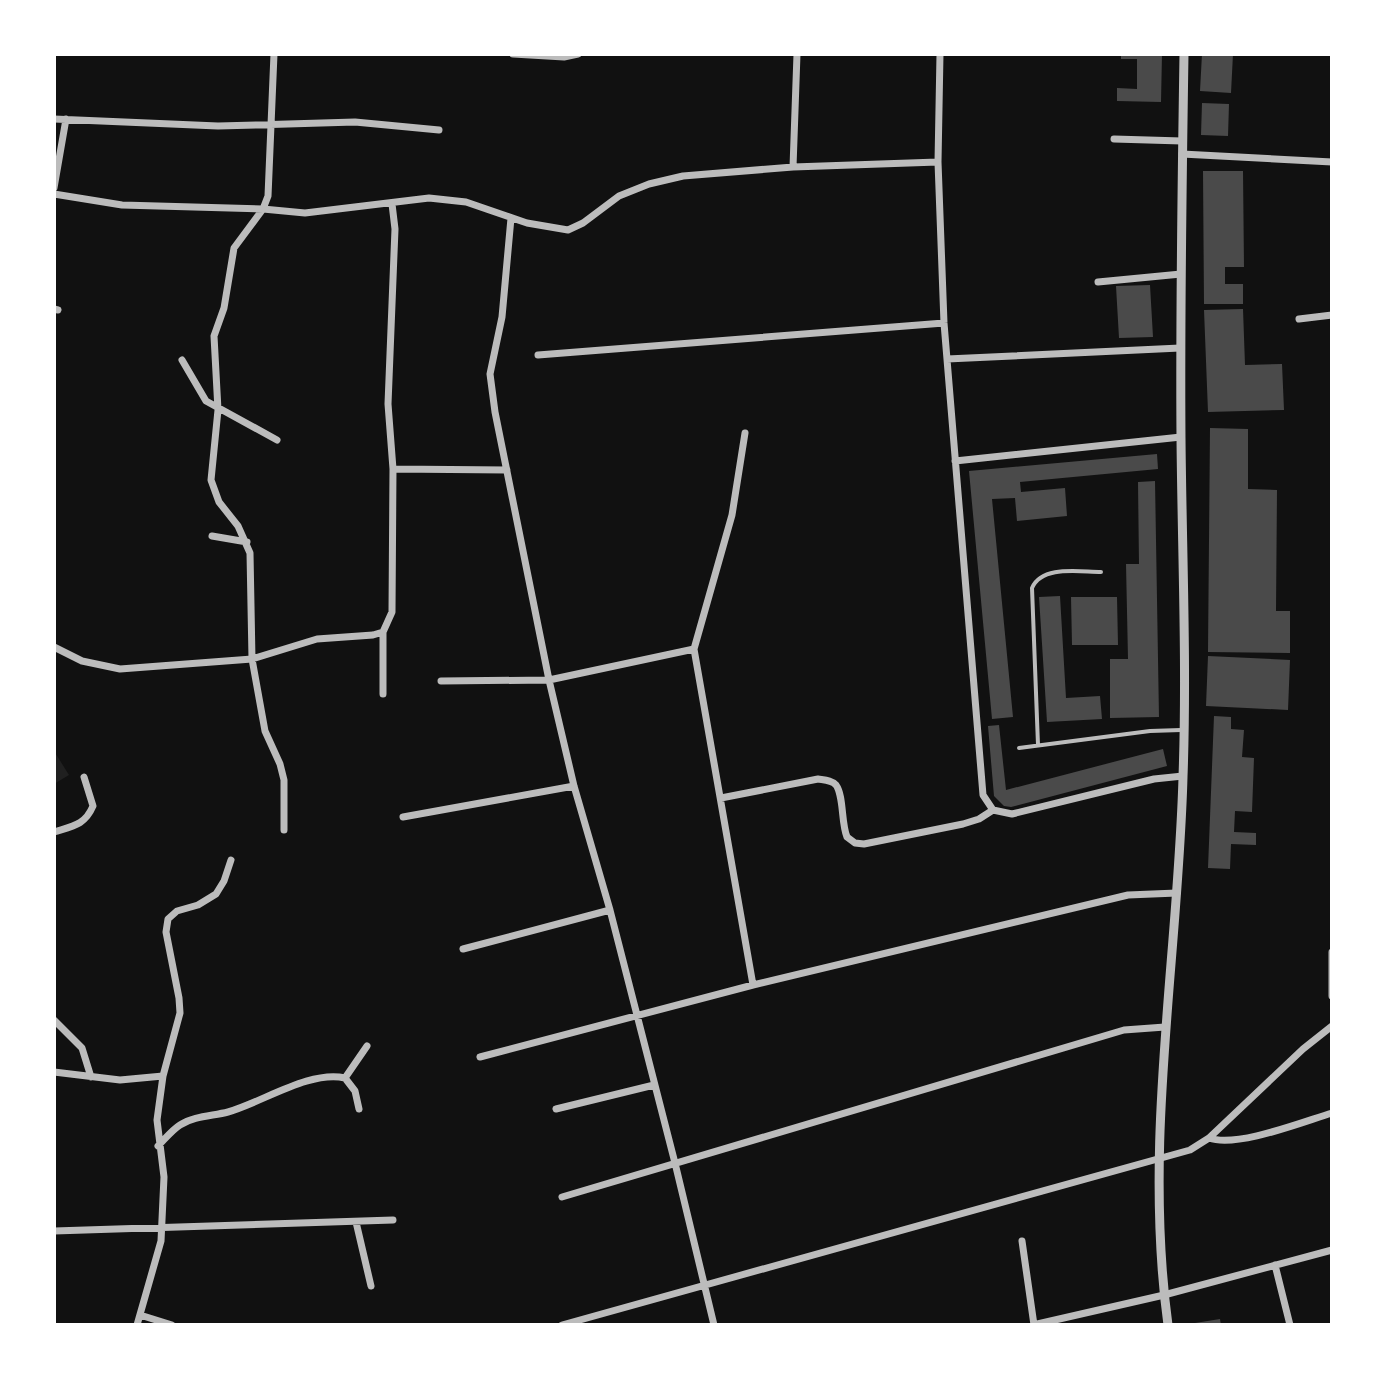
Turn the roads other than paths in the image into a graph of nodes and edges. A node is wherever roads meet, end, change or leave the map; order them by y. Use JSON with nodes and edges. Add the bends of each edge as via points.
{"nodes":[{"id":1,"x":274,"y":54,"type":"edge"},
{"id":2,"x":513,"y":54,"type":"edge"},
{"id":3,"x":578,"y":54,"type":"edge"},
{"id":4,"x":797,"y":54,"type":"edge"},
{"id":5,"x":940,"y":54,"type":"edge"},
{"id":6,"x":1184,"y":54,"type":"edge"},
{"id":7,"x":54,"y":119,"type":"edge"},
{"id":8,"x":66,"y":119,"type":"junction"},
{"id":9,"x":269,"y":125,"type":"junction"},
{"id":10,"x":439,"y":130,"type":"dead end"},
{"id":11,"x":1114,"y":139,"type":"dead end"},
{"id":12,"x":1182,"y":141,"type":"junction"},
{"id":13,"x":1182,"y":154,"type":"junction"},
{"id":14,"x":938,"y":162,"type":"junction"},
{"id":15,"x":1332,"y":162,"type":"edge"},
{"id":16,"x":793,"y":167,"type":"junction"},
{"id":17,"x":54,"y":191,"type":"edge"},
{"id":18,"x":392,"y":204,"type":"junction"},
{"id":19,"x":263,"y":209,"type":"junction"},
{"id":20,"x":511,"y":218,"type":"junction"},
{"id":21,"x":1181,"y":274,"type":"junction"},
{"id":22,"x":1098,"y":282,"type":"dead end"},
{"id":23,"x":1332,"y":315,"type":"edge"},
{"id":24,"x":1299,"y":319,"type":"dead end"},
{"id":25,"x":944,"y":323,"type":"junction"},
{"id":26,"x":1180,"y":348,"type":"junction"},
{"id":27,"x":538,"y":355,"type":"dead end"},
{"id":28,"x":947,"y":359,"type":"junction"},
{"id":29,"x":182,"y":360,"type":"dead end"},
{"id":30,"x":218,"y":410,"type":"junction"},
{"id":31,"x":745,"y":433,"type":"dead end"},
{"id":32,"x":1181,"y":437,"type":"junction"},
{"id":33,"x":277,"y":440,"type":"dead end"},
{"id":34,"x":955,"y":461,"type":"junction"},
{"id":35,"x":393,"y":469,"type":"junction"},
{"id":36,"x":507,"y":470,"type":"junction"},
{"id":37,"x":212,"y":536,"type":"dead end"},
{"id":38,"x":247,"y":542,"type":"junction"},
{"id":39,"x":1101,"y":572,"type":"dead end"},
{"id":40,"x":383,"y":632,"type":"junction"},
{"id":41,"x":54,"y":647,"type":"edge"},
{"id":42,"x":694,"y":649,"type":"junction"},
{"id":43,"x":252,"y":659,"type":"junction"},
{"id":44,"x":549,"y":680,"type":"junction"},
{"id":45,"x":441,"y":681,"type":"dead end"},
{"id":46,"x":383,"y":694,"type":"dead end"},
{"id":47,"x":1184,"y":730,"type":"junction"},
{"id":48,"x":1038,"y":745,"type":"junction"},
{"id":49,"x":1019,"y":748,"type":"dead end"},
{"id":50,"x":1183,"y":776,"type":"junction"},
{"id":51,"x":84,"y":777,"type":"dead end"},
{"id":52,"x":574,"y":786,"type":"junction"},
{"id":53,"x":721,"y":798,"type":"junction"},
{"id":54,"x":993,"y":810,"type":"junction"},
{"id":55,"x":403,"y":817,"type":"dead end"},
{"id":56,"x":284,"y":830,"type":"dead end"},
{"id":57,"x":54,"y":832,"type":"edge"},
{"id":58,"x":231,"y":860,"type":"dead end"},
{"id":59,"x":1177,"y":893,"type":"junction"},
{"id":60,"x":610,"y":910,"type":"junction"},
{"id":61,"x":463,"y":949,"type":"dead end"},
{"id":62,"x":1332,"y":952,"type":"edge"},
{"id":63,"x":753,"y":985,"type":"junction"},
{"id":64,"x":1332,"y":996,"type":"edge"},
{"id":65,"x":637,"y":1017,"type":"junction"},
{"id":66,"x":54,"y":1020,"type":"edge"},
{"id":67,"x":1332,"y":1026,"type":"edge"},
{"id":68,"x":1165,"y":1027,"type":"junction"},
{"id":69,"x":367,"y":1046,"type":"dead end"},
{"id":70,"x":480,"y":1057,"type":"dead end"},
{"id":71,"x":54,"y":1072,"type":"edge"},
{"id":72,"x":163,"y":1076,"type":"junction"},
{"id":73,"x":91,"y":1077,"type":"junction"},
{"id":74,"x":345,"y":1078,"type":"junction"},
{"id":75,"x":654,"y":1085,"type":"junction"},
{"id":76,"x":359,"y":1109,"type":"dead end"},
{"id":77,"x":556,"y":1109,"type":"dead end"},
{"id":78,"x":1332,"y":1113,"type":"edge"},
{"id":79,"x":1209,"y":1138,"type":"junction"},
{"id":80,"x":158,"y":1146,"type":"junction"},
{"id":81,"x":1158,"y":1158,"type":"junction"},
{"id":82,"x":675,"y":1163,"type":"junction"},
{"id":83,"x":562,"y":1197,"type":"dead end"},
{"id":84,"x":393,"y":1220,"type":"dead end"},
{"id":85,"x":356,"y":1222,"type":"junction"},
{"id":86,"x":163,"y":1227,"type":"junction"},
{"id":87,"x":54,"y":1231,"type":"edge"},
{"id":88,"x":1022,"y":1241,"type":"dead end"},
{"id":89,"x":1332,"y":1250,"type":"edge"},
{"id":90,"x":1275,"y":1265,"type":"junction"},
{"id":91,"x":704,"y":1285,"type":"junction"},
{"id":92,"x":371,"y":1286,"type":"dead end"},
{"id":93,"x":1164,"y":1295,"type":"junction"},
{"id":94,"x":140,"y":1315,"type":"junction"},
{"id":95,"x":137,"y":1325,"type":"edge"},
{"id":96,"x":172,"y":1325,"type":"edge"},
{"id":97,"x":562,"y":1325,"type":"edge"},
{"id":98,"x":714,"y":1325,"type":"edge"},
{"id":99,"x":1034,"y":1325,"type":"edge"},
{"id":100,"x":1168,"y":1325,"type":"edge"},
{"id":101,"x":1290,"y":1325,"type":"edge"}],
"edges":[{"from":1,"to":9,"type":"street"},
{"from":2,"to":3,"type":"street"},
{"from":4,"to":16,"type":"street"},
{"from":5,"to":14,"type":"street"},
{"from":6,"to":12,"type":"street"},
{"from":7,"to":8,"type":"street"},
{"from":8,"to":9,"type":"street"},
{"from":8,"to":17,"type":"street"},
{"from":9,"to":10,"type":"street","via":[[355,122]]},
{"from":9,"to":19,"type":"street","via":[[268,196]]},
{"from":11,"to":12,"type":"street"},
{"from":12,"to":13,"type":"street"},
{"from":13,"to":15,"type":"street"},
{"from":13,"to":21,"type":"street"},
{"from":14,"to":16,"type":"street"},
{"from":14,"to":25,"type":"street"},
{"from":16,"to":20,"type":"street","via":[[649,184],[619,196],[568,230]]},
{"from":17,"to":19,"type":"street","via":[[122,205]]},
{"from":18,"to":19,"type":"street","via":[[329,212]]},
{"from":18,"to":20,"type":"street","via":[[445,199]]},
{"from":18,"to":35,"type":"street","via":[[388,404]]},
{"from":19,"to":30,"type":"street","via":[[234,248],[230,263],[214,336]]},
{"from":20,"to":36,"type":"street","via":[[502,317],[490,374]]},
{"from":21,"to":22,"type":"street"},
{"from":21,"to":26,"type":"street"},
{"from":23,"to":24,"type":"street"},
{"from":25,"to":27,"type":"street"},
{"from":25,"to":28,"type":"street"},
{"from":26,"to":28,"type":"street"},
{"from":26,"to":32,"type":"street"},
{"from":28,"to":34,"type":"street"},
{"from":29,"to":30,"type":"street","via":[[206,401]]},
{"from":30,"to":33,"type":"street"},
{"from":30,"to":38,"type":"street","via":[[211,480],[219,502]]},
{"from":31,"to":42,"type":"street","via":[[732,515]]},
{"from":32,"to":34,"type":"street"},
{"from":32,"to":47,"type":"street"},
{"from":34,"to":54,"type":"street","via":[[983,795]]},
{"from":35,"to":36,"type":"street"},
{"from":35,"to":40,"type":"street","via":[[392,612]]},
{"from":36,"to":44,"type":"street"},
{"from":37,"to":38,"type":"street"},
{"from":38,"to":43,"type":"street"},
{"from":39,"to":48,"type":"lane","via":[[1044,574],[1032,588]]},
{"from":40,"to":43,"type":"street","via":[[317,639]]},
{"from":40,"to":46,"type":"street"},
{"from":41,"to":43,"type":"street","via":[[82,661],[120,669]]},
{"from":42,"to":44,"type":"street"},
{"from":42,"to":53,"type":"street"},
{"from":43,"to":56,"type":"street","via":[[265,731],[284,780]]},
{"from":44,"to":45,"type":"street"},
{"from":44,"to":52,"type":"street"},
{"from":47,"to":48,"type":"lane"},
{"from":47,"to":50,"type":"street"},
{"from":48,"to":49,"type":"lane"},
{"from":50,"to":54,"type":"street","via":[[1012,814]]},
{"from":50,"to":59,"type":"street"},
{"from":51,"to":57,"type":"street","via":[[93,806],[88,818]]},
{"from":52,"to":55,"type":"street"},
{"from":52,"to":60,"type":"street"},
{"from":53,"to":54,"type":"street","via":[[830,781],[839,794],[847,837],[864,844],[963,824]]},
{"from":53,"to":63,"type":"street"},
{"from":58,"to":72,"type":"street","via":[[216,894],[168,919],[180,1013]]},
{"from":59,"to":63,"type":"street","via":[[1128,895]]},
{"from":59,"to":68,"type":"street"},
{"from":60,"to":61,"type":"street"},
{"from":60,"to":65,"type":"street"},
{"from":62,"to":64,"type":"street"},
{"from":63,"to":65,"type":"street"},
{"from":65,"to":70,"type":"street"},
{"from":65,"to":75,"type":"street"},
{"from":66,"to":73,"type":"street","via":[[82,1048]]},
{"from":67,"to":79,"type":"street"},
{"from":68,"to":81,"type":"street"},
{"from":68,"to":82,"type":"street","via":[[1124,1030]]},
{"from":69,"to":74,"type":"street"},
{"from":71,"to":73,"type":"street"},
{"from":72,"to":73,"type":"street"},
{"from":72,"to":80,"type":"street"},
{"from":74,"to":76,"type":"street"},
{"from":74,"to":80,"type":"street","via":[[314,1079],[189,1121]]},
{"from":75,"to":77,"type":"street"},
{"from":75,"to":82,"type":"street"},
{"from":78,"to":79,"type":"street","via":[[1239,1140]]},
{"from":79,"to":81,"type":"street","via":[[1190,1150]]},
{"from":80,"to":86,"type":"street","via":[[164,1177]]},
{"from":81,"to":91,"type":"street"},
{"from":81,"to":93,"type":"street"},
{"from":82,"to":83,"type":"street"},
{"from":82,"to":91,"type":"street"},
{"from":84,"to":85,"type":"street"},
{"from":85,"to":86,"type":"street"},
{"from":85,"to":92,"type":"street"},
{"from":86,"to":87,"type":"street"},
{"from":86,"to":94,"type":"street"},
{"from":88,"to":99,"type":"street"},
{"from":89,"to":90,"type":"street"},
{"from":90,"to":93,"type":"street"},
{"from":90,"to":101,"type":"street"},
{"from":91,"to":97,"type":"street"},
{"from":91,"to":98,"type":"street"},
{"from":93,"to":99,"type":"street"},
{"from":93,"to":100,"type":"street"},
{"from":94,"to":95,"type":"street"},
{"from":94,"to":96,"type":"street"}]}
